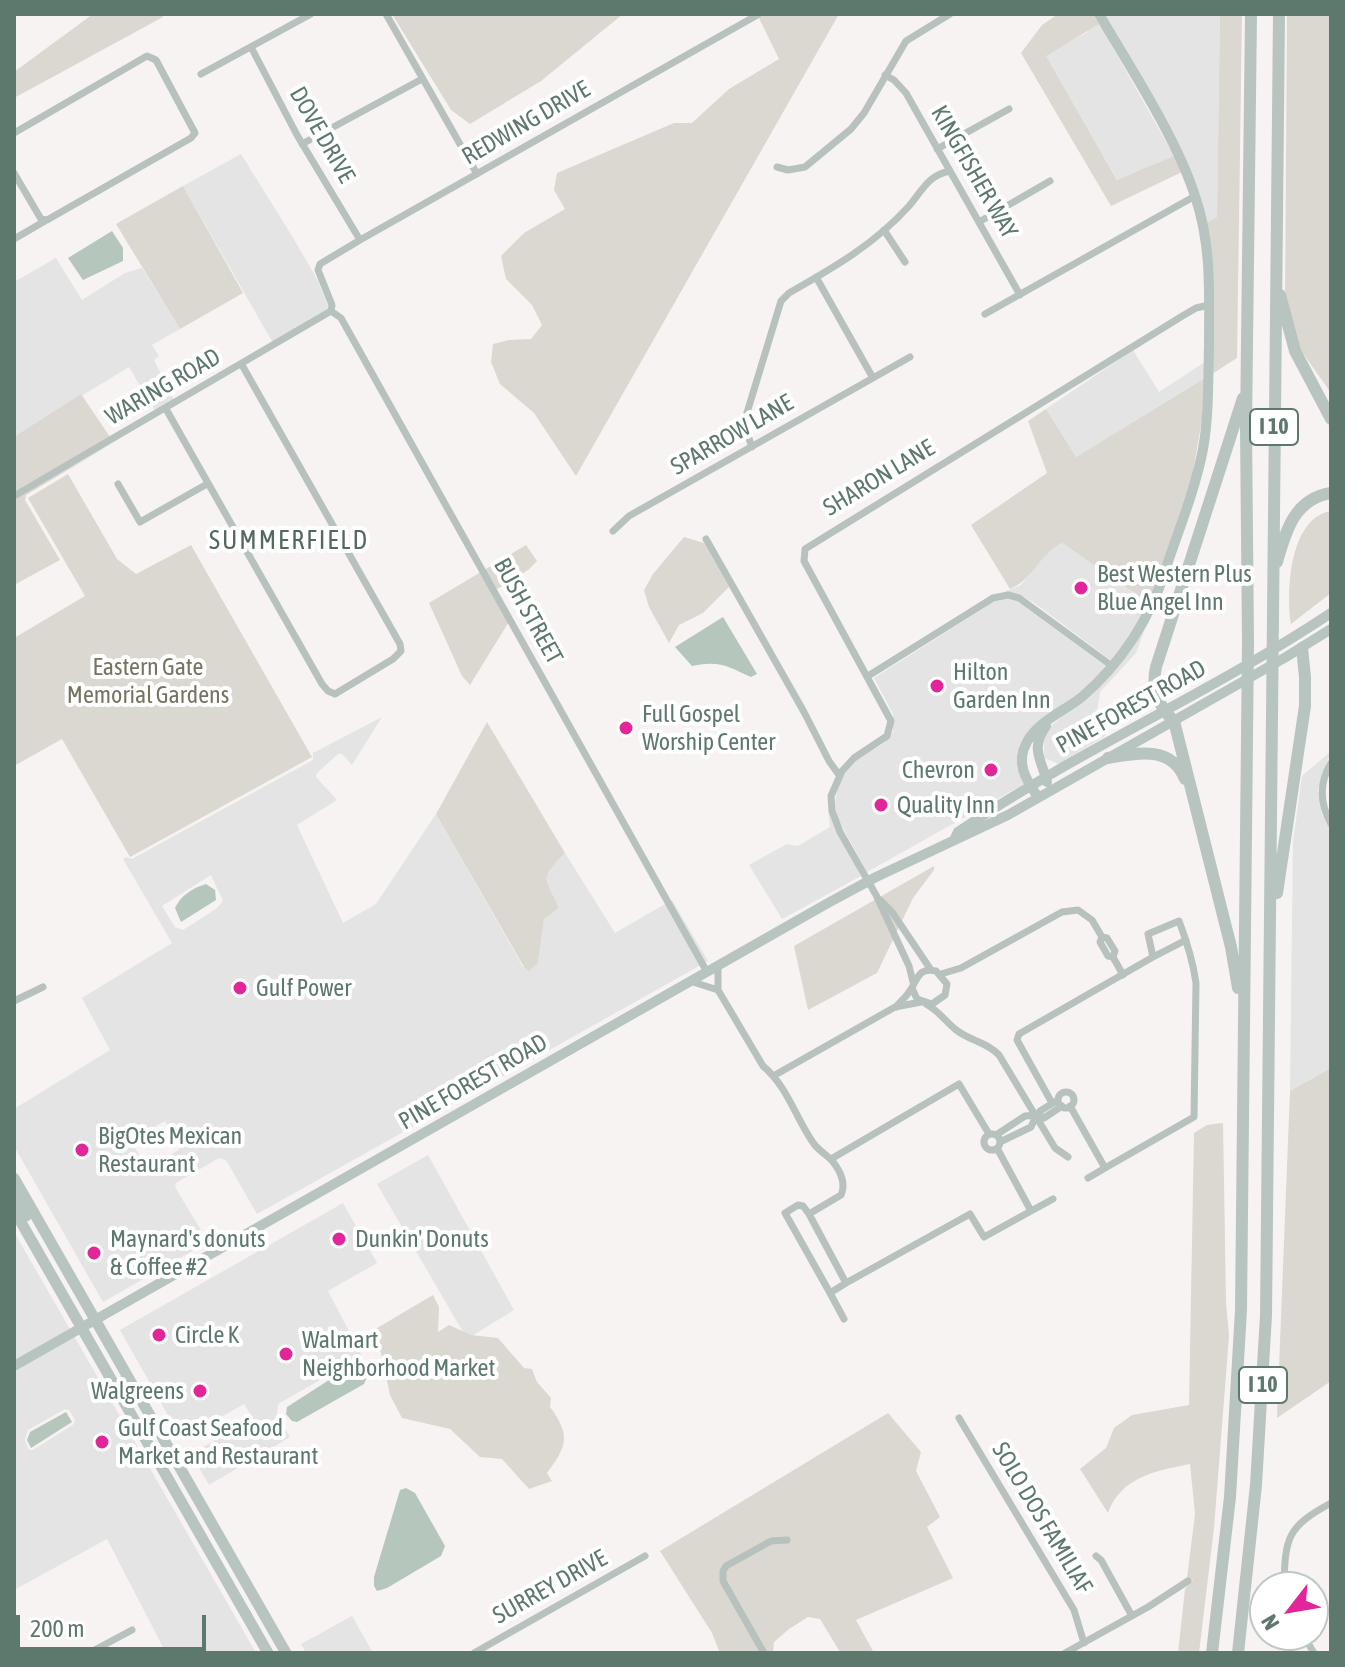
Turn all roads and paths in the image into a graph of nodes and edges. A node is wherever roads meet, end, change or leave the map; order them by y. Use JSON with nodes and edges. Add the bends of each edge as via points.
{"nodes":[{"id":1,"x":311,"y":14,"type":"edge"},
{"id":2,"x":386,"y":14,"type":"edge"},
{"id":3,"x":759,"y":14,"type":"edge"},
{"id":4,"x":950,"y":14,"type":"edge"},
{"id":5,"x":1099,"y":14,"type":"edge"},
{"id":6,"x":1251,"y":14,"type":"edge"},
{"id":7,"x":1279,"y":14,"type":"edge"},
{"id":8,"x":251,"y":47,"type":"junction"},
{"id":9,"x":201,"y":74,"type":"dead end"},
{"id":10,"x":885,"y":75,"type":"junction"},
{"id":11,"x":422,"y":79,"type":"junction"},
{"id":12,"x":1009,"y":109,"type":"dead end"},
{"id":13,"x":14,"y":133,"type":"edge"},
{"id":14,"x":302,"y":144,"type":"junction"},
{"id":15,"x":937,"y":149,"type":"junction"},
{"id":16,"x":777,"y":167,"type":"dead end"},
{"id":17,"x":950,"y":171,"type":"junction"},
{"id":18,"x":14,"y":173,"type":"edge"},
{"id":19,"x":477,"y":174,"type":"junction"},
{"id":20,"x":1050,"y":181,"type":"dead end"},
{"id":21,"x":1195,"y":196,"type":"junction"},
{"id":22,"x":47,"y":220,"type":"junction"},
{"id":23,"x":979,"y":222,"type":"junction"},
{"id":24,"x":884,"y":230,"type":"junction"},
{"id":25,"x":14,"y":239,"type":"edge"},
{"id":26,"x":360,"y":240,"type":"junction"},
{"id":27,"x":905,"y":262,"type":"dead end"},
{"id":28,"x":318,"y":270,"type":"joint"},
{"id":29,"x":816,"y":277,"type":"junction"},
{"id":30,"x":1275,"y":277,"type":"junction"},
{"id":31,"x":1020,"y":295,"type":"junction"},
{"id":32,"x":1209,"y":305,"type":"junction"},
{"id":33,"x":331,"y":311,"type":"junction"},
{"id":34,"x":985,"y":314,"type":"dead end"},
{"id":35,"x":910,"y":357,"type":"dead end"},
{"id":36,"x":242,"y":365,"type":"junction"},
{"id":37,"x":1247,"y":375,"type":"junction"},
{"id":38,"x":873,"y":378,"type":"junction"},
{"id":39,"x":166,"y":409,"type":"junction"},
{"id":40,"x":1331,"y":419,"type":"edge"},
{"id":41,"x":752,"y":447,"type":"junction"},
{"id":42,"x":118,"y":484,"type":"dead end"},
{"id":43,"x":207,"y":484,"type":"junction"},
{"id":44,"x":1331,"y":493,"type":"edge"},
{"id":45,"x":14,"y":496,"type":"edge"},
{"id":46,"x":613,"y":531,"type":"dead end"},
{"id":47,"x":706,"y":539,"type":"dead end"},
{"id":48,"x":1272,"y":577,"type":"junction"},
{"id":49,"x":1331,"y":613,"type":"edge"},
{"id":50,"x":1331,"y":629,"type":"edge"},
{"id":51,"x":1302,"y":648,"type":"junction"},
{"id":52,"x":1112,"y":666,"type":"junction"},
{"id":53,"x":868,"y":676,"type":"junction"},
{"id":54,"x":1169,"y":716,"type":"junction"},
{"id":55,"x":1051,"y":720,"type":"junction"},
{"id":56,"x":1108,"y":758,"type":"junction"},
{"id":57,"x":1040,"y":760,"type":"junction"},
{"id":58,"x":1331,"y":763,"type":"edge"},
{"id":59,"x":1067,"y":766,"type":"junction"},
{"id":60,"x":839,"y":775,"type":"junction"},
{"id":61,"x":1046,"y":778,"type":"junction"},
{"id":62,"x":1030,"y":786,"type":"junction"},
{"id":63,"x":1044,"y":794,"type":"junction"},
{"id":64,"x":1193,"y":798,"type":"junction"},
{"id":65,"x":1331,"y":824,"type":"edge"},
{"id":66,"x":955,"y":838,"type":"junction"},
{"id":67,"x":868,"y":882,"type":"junction"},
{"id":68,"x":876,"y":895,"type":"junction"},
{"id":69,"x":1271,"y":928,"type":"junction"},
{"id":70,"x":1186,"y":940,"type":"junction"},
{"id":71,"x":1153,"y":957,"type":"junction"},
{"id":72,"x":718,"y":966,"type":"junction"},
{"id":73,"x":961,"y":968,"type":"junction"},
{"id":74,"x":931,"y":970,"type":"junction"},
{"id":75,"x":707,"y":972,"type":"junction"},
{"id":76,"x":941,"y":974,"type":"junction"},
{"id":77,"x":1123,"y":975,"type":"junction"},
{"id":78,"x":690,"y":981,"type":"junction"},
{"id":79,"x":947,"y":984,"type":"junction"},
{"id":80,"x":912,"y":985,"type":"junction"},
{"id":81,"x":43,"y":987,"type":"dead end"},
{"id":82,"x":718,"y":990,"type":"junction"},
{"id":83,"x":945,"y":995,"type":"junction"},
{"id":84,"x":14,"y":1001,"type":"edge"},
{"id":85,"x":924,"y":1003,"type":"junction"},
{"id":86,"x":895,"y":1007,"type":"junction"},
{"id":87,"x":945,"y":1017,"type":"junction"},
{"id":88,"x":1244,"y":1029,"type":"junction"},
{"id":89,"x":775,"y":1075,"type":"junction"},
{"id":90,"x":1060,"y":1104,"type":"junction"},
{"id":91,"x":1038,"y":1115,"type":"junction"},
{"id":92,"x":996,"y":1140,"type":"junction"},
{"id":93,"x":1068,"y":1157,"type":"dead end"},
{"id":94,"x":831,"y":1159,"type":"junction"},
{"id":95,"x":1105,"y":1168,"type":"junction"},
{"id":96,"x":14,"y":1178,"type":"edge"},
{"id":97,"x":1088,"y":1178,"type":"dead end"},
{"id":98,"x":14,"y":1196,"type":"edge"},
{"id":99,"x":1053,"y":1199,"type":"dead end"},
{"id":100,"x":14,"y":1210,"type":"edge"},
{"id":101,"x":1031,"y":1211,"type":"junction"},
{"id":102,"x":809,"y":1214,"type":"junction"},
{"id":103,"x":846,"y":1283,"type":"junction"},
{"id":104,"x":830,"y":1293,"type":"junction"},
{"id":105,"x":844,"y":1319,"type":"dead end"},
{"id":106,"x":95,"y":1321,"type":"junction"},
{"id":107,"x":82,"y":1328,"type":"junction"},
{"id":108,"x":14,"y":1366,"type":"edge"},
{"id":109,"x":959,"y":1418,"type":"dead end"},
{"id":110,"x":178,"y":1466,"type":"junction"},
{"id":111,"x":164,"y":1471,"type":"junction"},
{"id":112,"x":1331,"y":1503,"type":"edge"},
{"id":113,"x":787,"y":1540,"type":"dead end"},
{"id":114,"x":645,"y":1556,"type":"dead end"},
{"id":115,"x":1096,"y":1556,"type":"dead end"},
{"id":116,"x":1286,"y":1571,"type":"edge"},
{"id":117,"x":239,"y":1572,"type":"junction"},
{"id":118,"x":1188,"y":1581,"type":"dead end"},
{"id":119,"x":1132,"y":1616,"type":"junction"},
{"id":120,"x":253,"y":1626,"type":"junction"},
{"id":121,"x":132,"y":1630,"type":"dead end"},
{"id":122,"x":1084,"y":1643,"type":"junction"},
{"id":123,"x":89,"y":1653,"type":"edge"},
{"id":124,"x":268,"y":1653,"type":"edge"},
{"id":125,"x":277,"y":1653,"type":"edge"},
{"id":126,"x":286,"y":1653,"type":"edge"},
{"id":127,"x":474,"y":1653,"type":"edge"},
{"id":128,"x":764,"y":1653,"type":"edge"},
{"id":129,"x":1065,"y":1653,"type":"edge"},
{"id":130,"x":1212,"y":1653,"type":"edge"},
{"id":131,"x":1238,"y":1653,"type":"edge"}],
"edges":[{"from":1,"to":8,"type":"street"},
{"from":2,"to":11,"type":"street"},
{"from":3,"to":19,"type":"street","name":"REDWING DRIVE"},
{"from":4,"to":10,"type":"street","via":[[906,41]]},
{"from":5,"to":21,"type":"main road"},
{"from":6,"to":37,"type":"highway","number":"I 10"},
{"from":7,"to":30,"type":"highway","number":"I 10"},
{"from":8,"to":9,"type":"street"},
{"from":8,"to":14,"type":"street","name":"DOVE DRIVE"},
{"from":10,"to":15,"type":"street","name":"KINGFISHER WAY","via":[[906,93]]},
{"from":10,"to":16,"type":"street","via":[[856,124],[810,165],[794,170]]},
{"from":11,"to":14,"type":"street"},
{"from":11,"to":19,"type":"street"},
{"from":12,"to":15,"type":"street"},
{"from":13,"to":22,"type":"street","via":[[147,56],[156,60],[194,129],[191,138]]},
{"from":14,"to":26,"type":"street","name":"DOVE DRIVE"},
{"from":15,"to":17,"type":"street","name":"KINGFISHER WAY"},
{"from":17,"to":23,"type":"street","name":"KINGFISHER WAY"},
{"from":17,"to":24,"type":"street","via":[[932,177]]},
{"from":18,"to":22,"type":"street","via":[[41,219]]},
{"from":19,"to":26,"type":"street","name":"REDWING DRIVE"},
{"from":20,"to":23,"type":"street"},
{"from":21,"to":31,"type":"street"},
{"from":21,"to":32,"type":"main road","via":[[1207,246]]},
{"from":22,"to":25,"type":"street"},
{"from":23,"to":31,"type":"street","name":"KINGFISHER WAY"},
{"from":24,"to":27,"type":"street"},
{"from":24,"to":29,"type":"street"},
{"from":26,"to":28,"type":"street","name":"REDWING DRIVE"},
{"from":28,"to":33,"type":"street","name":"BUSH STREET"},
{"from":29,"to":38,"type":"street"},
{"from":29,"to":41,"type":"street","via":[[778,306],[746,416]]},
{"from":30,"to":40,"type":"highway","via":[[1295,351]]},
{"from":30,"to":48,"type":"highway","number":"I 10"},
{"from":31,"to":34,"type":"street"},
{"from":32,"to":52,"type":"main road","via":[[1208,407],[1198,470],[1154,599]]},
{"from":32,"to":53,"type":"street","name":"SHARON LANE","via":[[1196,308],[808,545],[804,561]]},
{"from":33,"to":36,"type":"street","name":"WARING ROAD"},
{"from":33,"to":75,"type":"street","name":"BUSH STREET","via":[[341,318]]},
{"from":35,"to":38,"type":"street","name":"SPARROW LANE"},
{"from":36,"to":39,"type":"street","name":"WARING ROAD"},
{"from":36,"to":43,"type":"street","via":[[401,651],[335,694],[328,691]]},
{"from":37,"to":54,"type":"highway","via":[[1156,667],[1155,690]]},
{"from":37,"to":88,"type":"highway","number":"I 10"},
{"from":38,"to":41,"type":"street","name":"SPARROW LANE"},
{"from":39,"to":43,"type":"street"},
{"from":39,"to":45,"type":"street","name":"WARING ROAD"},
{"from":41,"to":46,"type":"street","name":"SPARROW LANE","via":[[629,516]]},
{"from":42,"to":43,"type":"street","via":[[140,522]]},
{"from":44,"to":48,"type":"highway","via":[[1307,501],[1296,513]]},
{"from":47,"to":60,"type":"street"},
{"from":48,"to":69,"type":"highway","number":"I 10"},
{"from":49,"to":54,"type":"main road","name":"PINE FOREST ROAD"},
{"from":50,"to":51,"type":"main road","name":"PINE FOREST ROAD"},
{"from":51,"to":54,"type":"main road","name":"PINE FOREST ROAD"},
{"from":51,"to":69,"type":"highway","via":[[1305,706]]},
{"from":52,"to":53,"type":"street","via":[[1031,605],[1008,595],[993,598]]},
{"from":52,"to":55,"type":"main road"},
{"from":53,"to":60,"type":"street","name":"SHARON LANE","via":[[891,726],[883,740]]},
{"from":54,"to":56,"type":"main road","name":"PINE FOREST ROAD"},
{"from":54,"to":59,"type":"main road","name":"PINE FOREST ROAD"},
{"from":54,"to":64,"type":"highway"},
{"from":55,"to":57,"type":"main road","via":[[1037,744]]},
{"from":55,"to":62,"type":"main road","via":[[1023,751],[1023,774]]},
{"from":56,"to":63,"type":"main road","name":"PINE FOREST ROAD"},
{"from":56,"to":64,"type":"highway","via":[[1159,754],[1182,771]]},
{"from":57,"to":59,"type":"main road","via":[[1055,768]]},
{"from":57,"to":61,"type":"main road"},
{"from":58,"to":65,"type":"street","via":[[1322,790]]},
{"from":59,"to":61,"type":"main road","name":"PINE FOREST ROAD"},
{"from":60,"to":67,"type":"street","via":[[832,811]]},
{"from":61,"to":62,"type":"main road","name":"PINE FOREST ROAD"},
{"from":61,"to":63,"type":"main road"},
{"from":62,"to":63,"type":"main road"},
{"from":62,"to":66,"type":"main road","name":"PINE FOREST ROAD"},
{"from":63,"to":66,"type":"main road","name":"PINE FOREST ROAD"},
{"from":64,"to":88,"type":"highway","via":[[1231,947]]},
{"from":66,"to":67,"type":"main road","name":"PINE FOREST ROAD"},
{"from":67,"to":68,"type":"street"},
{"from":67,"to":72,"type":"main road","name":"PINE FOREST ROAD"},
{"from":68,"to":74,"type":"street"},
{"from":68,"to":80,"type":"street","via":[[909,966]]},
{"from":69,"to":131,"type":"highway","number":"I 10","via":[[1266,1315],[1255,1499]]},
{"from":70,"to":71,"type":"street"},
{"from":70,"to":71,"type":"street","via":[[1179,921],[1148,934]]},
{"from":70,"to":95,"type":"street","via":[[1196,983],[1194,1117]]},
{"from":71,"to":77,"type":"street"},
{"from":72,"to":75,"type":"main road","name":"PINE FOREST ROAD"},
{"from":72,"to":82,"type":"street"},
{"from":73,"to":76,"type":"street"},
{"from":73,"to":77,"type":"street","via":[[1062,912],[1078,910],[1107,938]]},
{"from":73,"to":79,"type":"street"},
{"from":74,"to":76,"type":"street"},
{"from":74,"to":80,"type":"street","via":[[919,973]]},
{"from":75,"to":78,"type":"main road","name":"PINE FOREST ROAD"},
{"from":76,"to":79,"type":"street"},
{"from":77,"to":90,"type":"street","via":[[1019,1034],[1017,1040]]},
{"from":78,"to":82,"type":"street"},
{"from":78,"to":106,"type":"main road","name":"PINE FOREST ROAD"},
{"from":79,"to":83,"type":"street"},
{"from":80,"to":85,"type":"street","via":[[913,994]]},
{"from":80,"to":86,"type":"street"},
{"from":81,"to":84,"type":"street"},
{"from":82,"to":89,"type":"street","via":[[763,1066]]},
{"from":83,"to":85,"type":"street","via":[[937,1003]]},
{"from":83,"to":87,"type":"street"},
{"from":85,"to":86,"type":"street"},
{"from":85,"to":87,"type":"street"},
{"from":86,"to":89,"type":"street"},
{"from":87,"to":91,"type":"street","via":[[954,1029],[991,1046]]},
{"from":88,"to":130,"type":"highway","number":"I 10","via":[[1239,1355]]},
{"from":89,"to":94,"type":"street","via":[[809,1137]]},
{"from":90,"to":91,"type":"street","via":[[1044,1118]]},
{"from":90,"to":95,"type":"street"},
{"from":91,"to":92,"type":"street","via":[[1025,1116]]},
{"from":91,"to":93,"type":"street","via":[[1055,1148]]},
{"from":92,"to":94,"type":"street","via":[[959,1084]]},
{"from":92,"to":101,"type":"street"},
{"from":94,"to":102,"type":"street","via":[[843,1191]]},
{"from":95,"to":97,"type":"street"},
{"from":96,"to":106,"type":"main road"},
{"from":98,"to":106,"type":"main road","via":[[80,1312]]},
{"from":99,"to":101,"type":"street"},
{"from":100,"to":107,"type":"main road"},
{"from":101,"to":103,"type":"street","via":[[984,1237],[970,1214]]},
{"from":102,"to":103,"type":"street"},
{"from":102,"to":104,"type":"street","via":[[798,1205],[785,1213]]},
{"from":103,"to":104,"type":"street"},
{"from":104,"to":105,"type":"street"},
{"from":106,"to":107,"type":"main road","name":"PINE FOREST ROAD"},
{"from":106,"to":110,"type":"main road"},
{"from":107,"to":108,"type":"main road","name":"PINE FOREST ROAD"},
{"from":107,"to":110,"type":"main road","via":[[95,1335],[163,1453]]},
{"from":107,"to":111,"type":"main road"},
{"from":109,"to":122,"type":"street","name":"SOLO DOS FAMILIAF","via":[[1074,1610]]},
{"from":110,"to":117,"type":"main road"},
{"from":111,"to":117,"type":"main road","via":[[178,1481],[227,1564]]},
{"from":111,"to":120,"type":"main road"},
{"from":112,"to":116,"type":"street","via":[[1292,1530]]},
{"from":113,"to":128,"type":"street","via":[[771,1541],[723,1571],[723,1581]]},
{"from":114,"to":127,"type":"street","name":"SURREY DRIVE"},
{"from":115,"to":119,"type":"street"},
{"from":117,"to":126,"type":"main road"},
{"from":118,"to":119,"type":"street"},
{"from":119,"to":122,"type":"street"},
{"from":120,"to":124,"type":"main road"},
{"from":120,"to":125,"type":"main road"},
{"from":121,"to":123,"type":"street"},
{"from":122,"to":129,"type":"street"}]}
